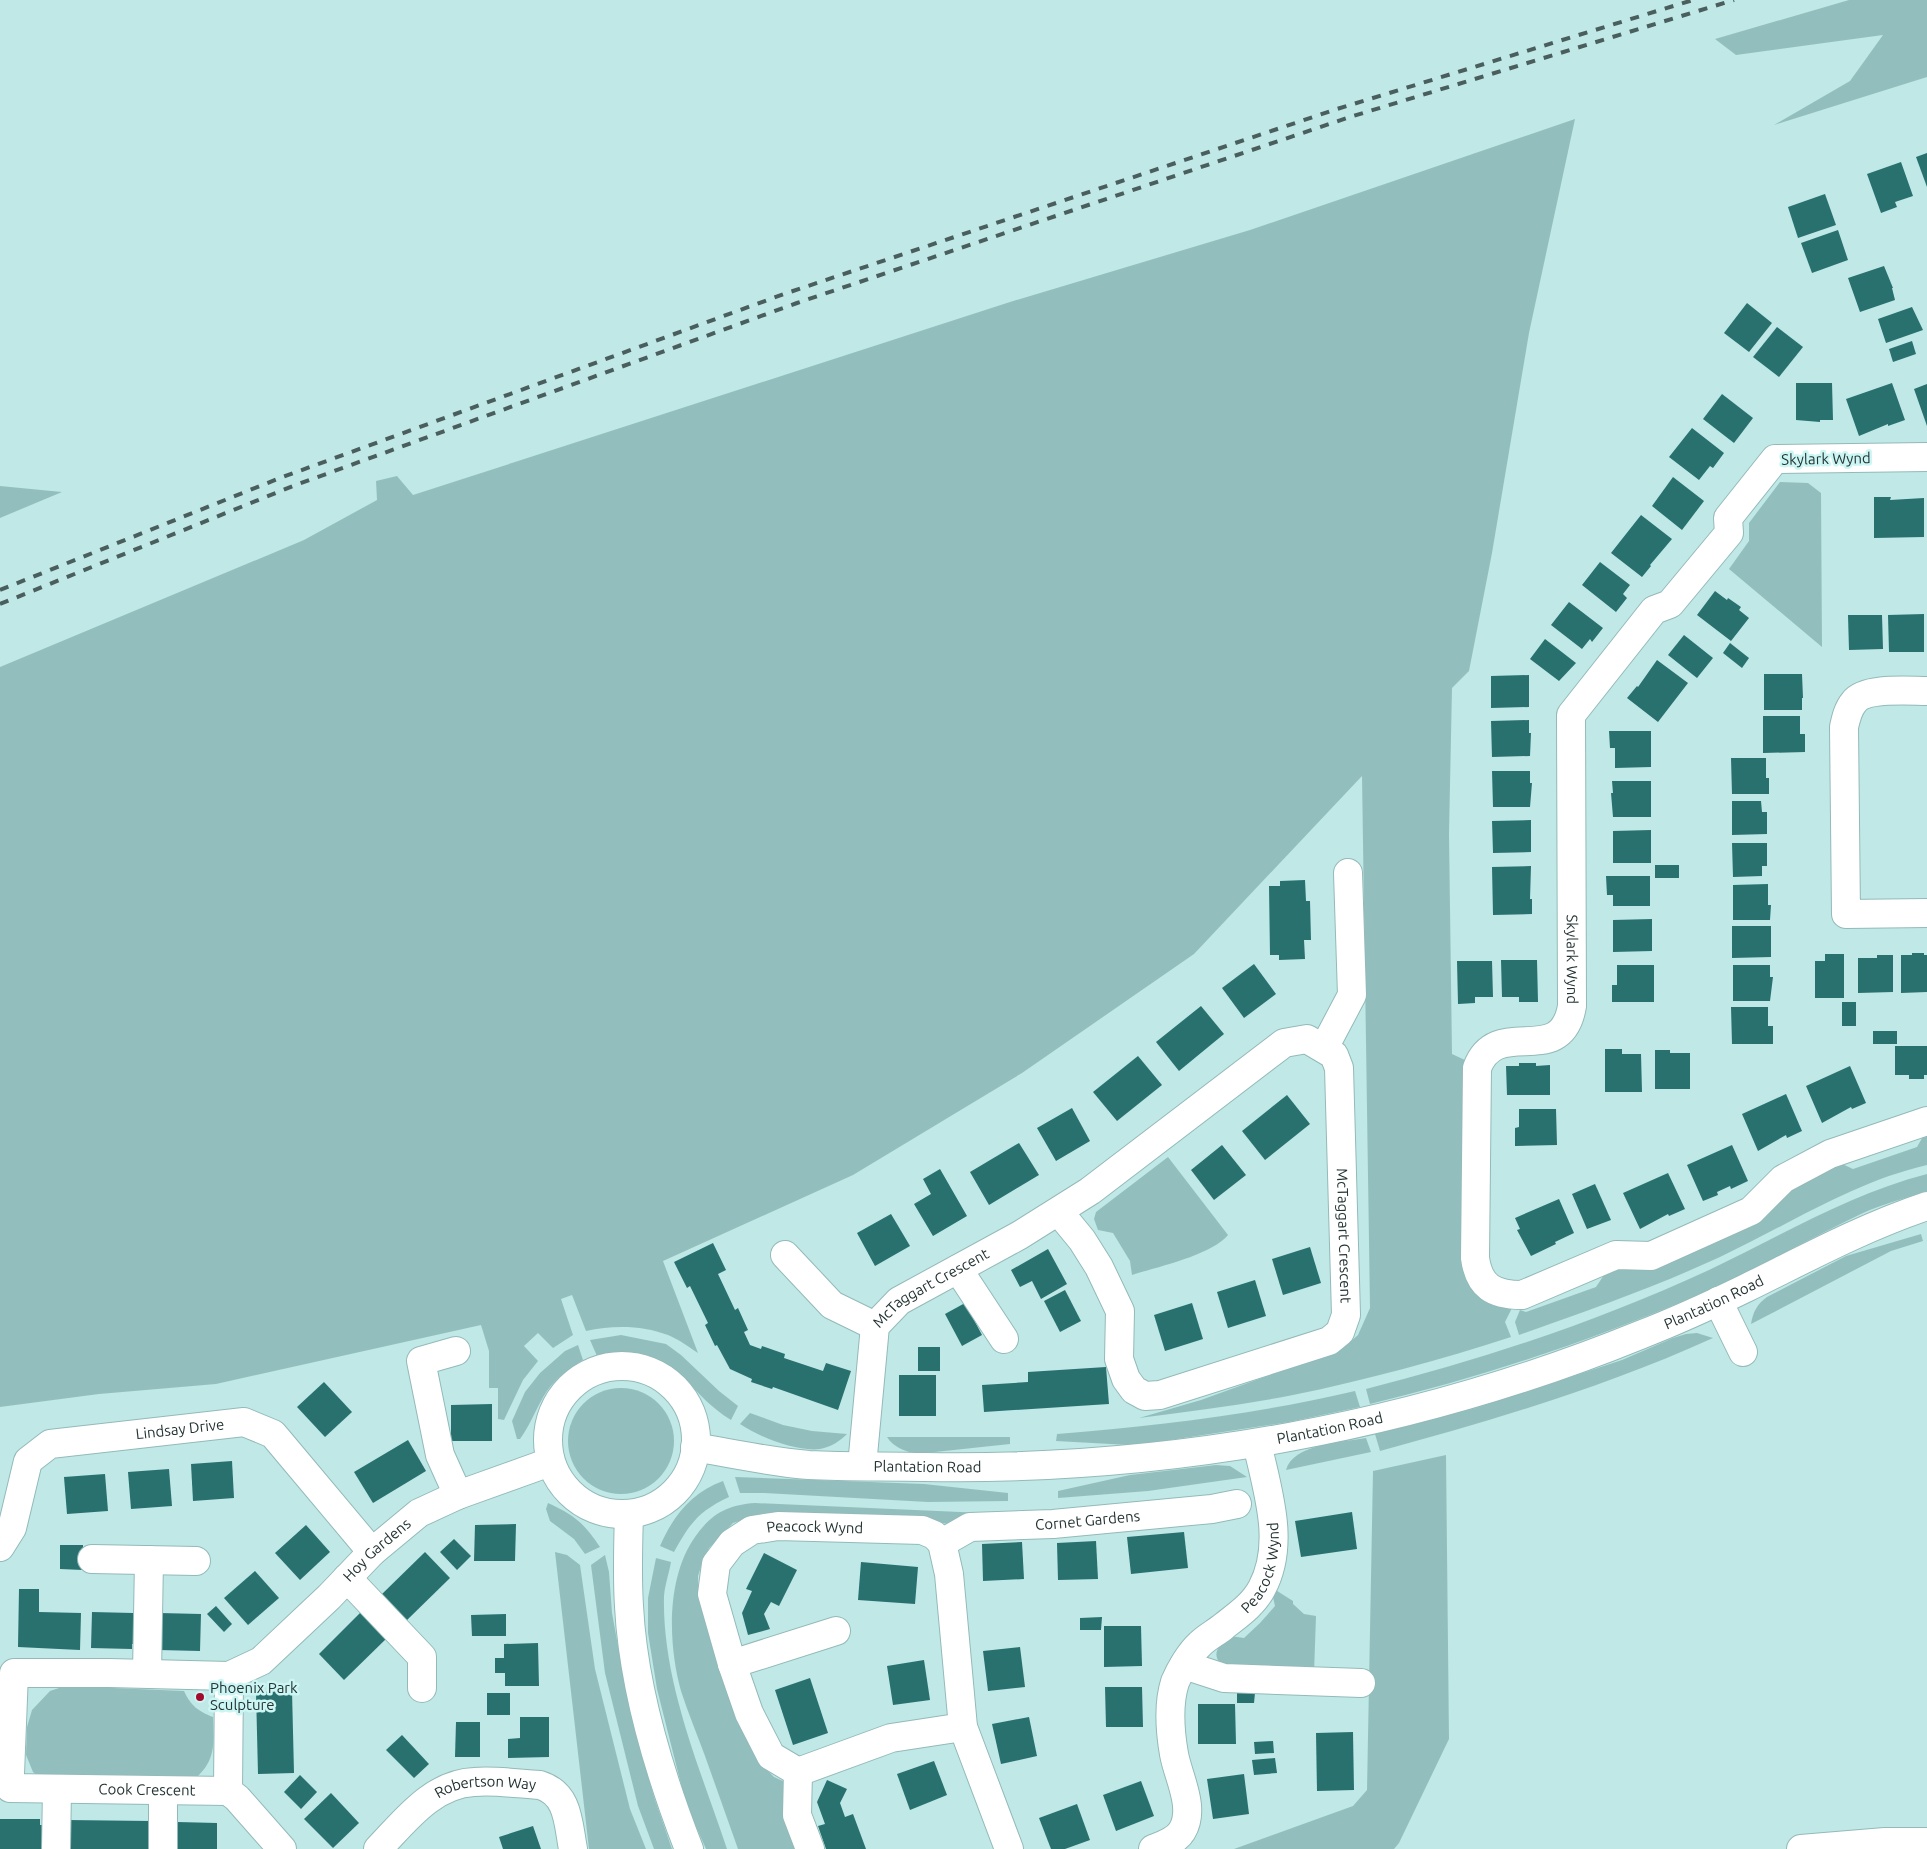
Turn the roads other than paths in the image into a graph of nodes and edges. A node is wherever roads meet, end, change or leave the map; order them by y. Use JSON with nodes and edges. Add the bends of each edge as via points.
{"nodes":[{"id":1,"x":1927,"y":457,"type":"edge"},
{"id":2,"x":1927,"y":691,"type":"edge"},
{"id":3,"x":1348,"y":873,"type":"dead end"},
{"id":4,"x":1927,"y":913,"type":"edge"},
{"id":5,"x":1324,"y":1048,"type":"junction"},
{"id":6,"x":1927,"y":1121,"type":"edge"},
{"id":7,"x":1927,"y":1206,"type":"edge"},
{"id":8,"x":1059,"y":1212,"type":"junction"},
{"id":9,"x":785,"y":1255,"type":"dead end"},
{"id":10,"x":958,"y":1269,"type":"junction"},
{"id":11,"x":1718,"y":1301,"type":"junction"},
{"id":12,"x":875,"y":1326,"type":"junction"},
{"id":13,"x":1004,"y":1339,"type":"dead end"},
{"id":14,"x":456,"y":1351,"type":"dead end"},
{"id":15,"x":1743,"y":1352,"type":"dead end"},
{"id":16,"x":1257,"y":1443,"type":"junction"},
{"id":17,"x":695,"y":1447,"type":"junction"},
{"id":18,"x":550,"y":1462,"type":"junction"},
{"id":19,"x":862,"y":1466,"type":"junction"},
{"id":20,"x":458,"y":1495,"type":"junction"},
{"id":21,"x":1237,"y":1504,"type":"dead end"},
{"id":22,"x":629,"y":1514,"type":"junction"},
{"id":23,"x":942,"y":1543,"type":"junction"},
{"id":24,"x":0,"y":1547,"type":"edge"},
{"id":25,"x":372,"y":1552,"type":"junction"},
{"id":26,"x":92,"y":1559,"type":"dead end"},
{"id":27,"x":149,"y":1560,"type":"junction"},
{"id":28,"x":196,"y":1561,"type":"dead end"},
{"id":29,"x":347,"y":1578,"type":"junction"},
{"id":30,"x":836,"y":1631,"type":"dead end"},
{"id":31,"x":732,"y":1664,"type":"junction"},
{"id":32,"x":1184,"y":1665,"type":"junction"},
{"id":33,"x":147,"y":1674,"type":"junction"},
{"id":34,"x":229,"y":1676,"type":"junction"},
{"id":35,"x":1361,"y":1684,"type":"dead end"},
{"id":36,"x":422,"y":1688,"type":"dead end"},
{"id":37,"x":963,"y":1726,"type":"junction"},
{"id":38,"x":798,"y":1772,"type":"junction"},
{"id":39,"x":5,"y":1774,"type":"edge"},
{"id":40,"x":57,"y":1789,"type":"junction"},
{"id":41,"x":163,"y":1791,"type":"junction"},
{"id":42,"x":228,"y":1791,"type":"junction"},
{"id":43,"x":1927,"y":1842,"type":"edge"},
{"id":44,"x":56,"y":1849,"type":"edge"},
{"id":45,"x":163,"y":1849,"type":"edge"},
{"id":46,"x":282,"y":1849,"type":"edge"},
{"id":47,"x":378,"y":1849,"type":"edge"},
{"id":48,"x":573,"y":1849,"type":"edge"},
{"id":49,"x":689,"y":1849,"type":"edge"},
{"id":50,"x":810,"y":1849,"type":"edge"},
{"id":51,"x":1009,"y":1849,"type":"edge"},
{"id":52,"x":1153,"y":1849,"type":"edge"},
{"id":53,"x":1801,"y":1849,"type":"edge"}],
"edges":[{"from":1,"to":6,"type":"street","name":"Skylark Wynd","via":[[1774,460],[1728,518],[1729,533],[1708,560],[1670,604],[1654,610],[1571,716],[1570,1020],[1558,1034],[1544,1041],[1504,1042],[1487,1050],[1481,1057],[1477,1068],[1477,1272],[1485,1286],[1509,1295],[1522,1294],[1616,1255],[1651,1256],[1751,1211],[1783,1179],[1830,1154]]},
{"from":2,"to":4,"type":"street","via":[[1868,693],[1855,700],[1847,712],[1844,727],[1846,914]]},
{"from":3,"to":5,"type":"street","via":[[1352,995]]},
{"from":5,"to":8,"type":"street","name":"McTaggart Crescent","via":[[1307,1039],[1284,1043]]},
{"from":5,"to":8,"type":"street","name":"McTaggart Crescent","via":[[1334,1055],[1339,1068],[1346,1315],[1340,1332],[1329,1341],[1160,1395],[1145,1396],[1134,1390],[1126,1379],[1119,1359],[1120,1311],[1082,1240]]},
{"from":7,"to":11,"type":"street","name":"Plantation Road","via":[[1853,1234]]},
{"from":8,"to":10,"type":"street","name":"McTaggart Crescent"},
{"from":9,"to":12,"type":"street","via":[[832,1305]]},
{"from":10,"to":12,"type":"street","name":"McTaggart Crescent","via":[[899,1301]]},
{"from":10,"to":13,"type":"street"},
{"from":11,"to":15,"type":"street"},
{"from":11,"to":16,"type":"street","name":"Plantation Road","via":[[1562,1365],[1458,1398],[1369,1421]]},
{"from":12,"to":19,"type":"street","name":"McTaggart Crescent"},
{"from":14,"to":20,"type":"street","via":[[421,1361],[440,1455]]},
{"from":16,"to":19,"type":"street","name":"Plantation Road","via":[[1064,1465],[991,1468]]},
{"from":16,"to":32,"type":"street","name":"Peacock Wynd","via":[[1272,1510],[1274,1533],[1270,1569],[1261,1589],[1245,1609],[1199,1644]]},
{"from":17,"to":18,"type":"street","via":[[695,1425],[685,1401],[669,1382],[649,1371],[629,1366],[603,1368],[580,1378],[564,1393],[552,1414],[547,1437]]},
{"from":17,"to":19,"type":"street","name":"Plantation Road","via":[[808,1465]]},
{"from":17,"to":22,"type":"street","via":[[686,1478],[675,1492],[656,1506]]},
{"from":18,"to":20,"type":"street","name":"Hoy Gardens"},
{"from":18,"to":22,"type":"street","via":[[566,1490],[584,1505],[606,1513]]},
{"from":20,"to":25,"type":"street","name":"Hoy Gardens","via":[[419,1513]]},
{"from":21,"to":23,"type":"street","name":"Cornet Gardens","via":[[1052,1524],[970,1527]]},
{"from":22,"to":49,"type":"street","via":[[629,1607],[636,1664],[649,1724]]},
{"from":23,"to":31,"type":"street","name":"Peacock Wynd","via":[[922,1530],[778,1526],[752,1530],[732,1543],[716,1564],[712,1594]]},
{"from":23,"to":37,"type":"street","via":[[949,1574]]},
{"from":24,"to":25,"type":"street","name":"Lindsay Drive","via":[[12,1528],[28,1461],[50,1444],[244,1422],[273,1434]]},
{"from":25,"to":29,"type":"street","name":"Hoy Gardens"},
{"from":26,"to":27,"type":"street"},
{"from":27,"to":28,"type":"street"},
{"from":27,"to":33,"type":"street"},
{"from":29,"to":34,"type":"street","name":"Hoy Gardens","via":[[261,1661]]},
{"from":29,"to":36,"type":"street","via":[[422,1657]]},
{"from":30,"to":31,"type":"street"},
{"from":31,"to":38,"type":"street","name":"Peacock Wynd","via":[[749,1713],[770,1756]]},
{"from":32,"to":35,"type":"street","via":[[1224,1678]]},
{"from":32,"to":52,"type":"street","name":"Peacock Wynd","via":[[1175,1682],[1170,1712],[1174,1755],[1187,1804],[1186,1819],[1182,1832],[1170,1842]]},
{"from":33,"to":34,"type":"street","name":"Hoy Gardens"},
{"from":33,"to":39,"type":"street","name":"Hoy Gardens","via":[[14,1673]]},
{"from":34,"to":42,"type":"street"},
{"from":37,"to":38,"type":"street","via":[[892,1738]]},
{"from":37,"to":51,"type":"street"},
{"from":38,"to":50,"type":"street","via":[[797,1814]]},
{"from":39,"to":40,"type":"street","name":"Cook Crescent","via":[[10,1788]]},
{"from":40,"to":41,"type":"street","name":"Cook Crescent"},
{"from":40,"to":44,"type":"street"},
{"from":41,"to":42,"type":"street","name":"Cook Crescent"},
{"from":41,"to":45,"type":"street"},
{"from":42,"to":46,"type":"street"},
{"from":43,"to":53,"type":"street"},
{"from":47,"to":48,"type":"street","name":"Robertson Way","via":[[425,1801],[438,1792],[473,1782],[550,1788],[564,1805]]}]}
